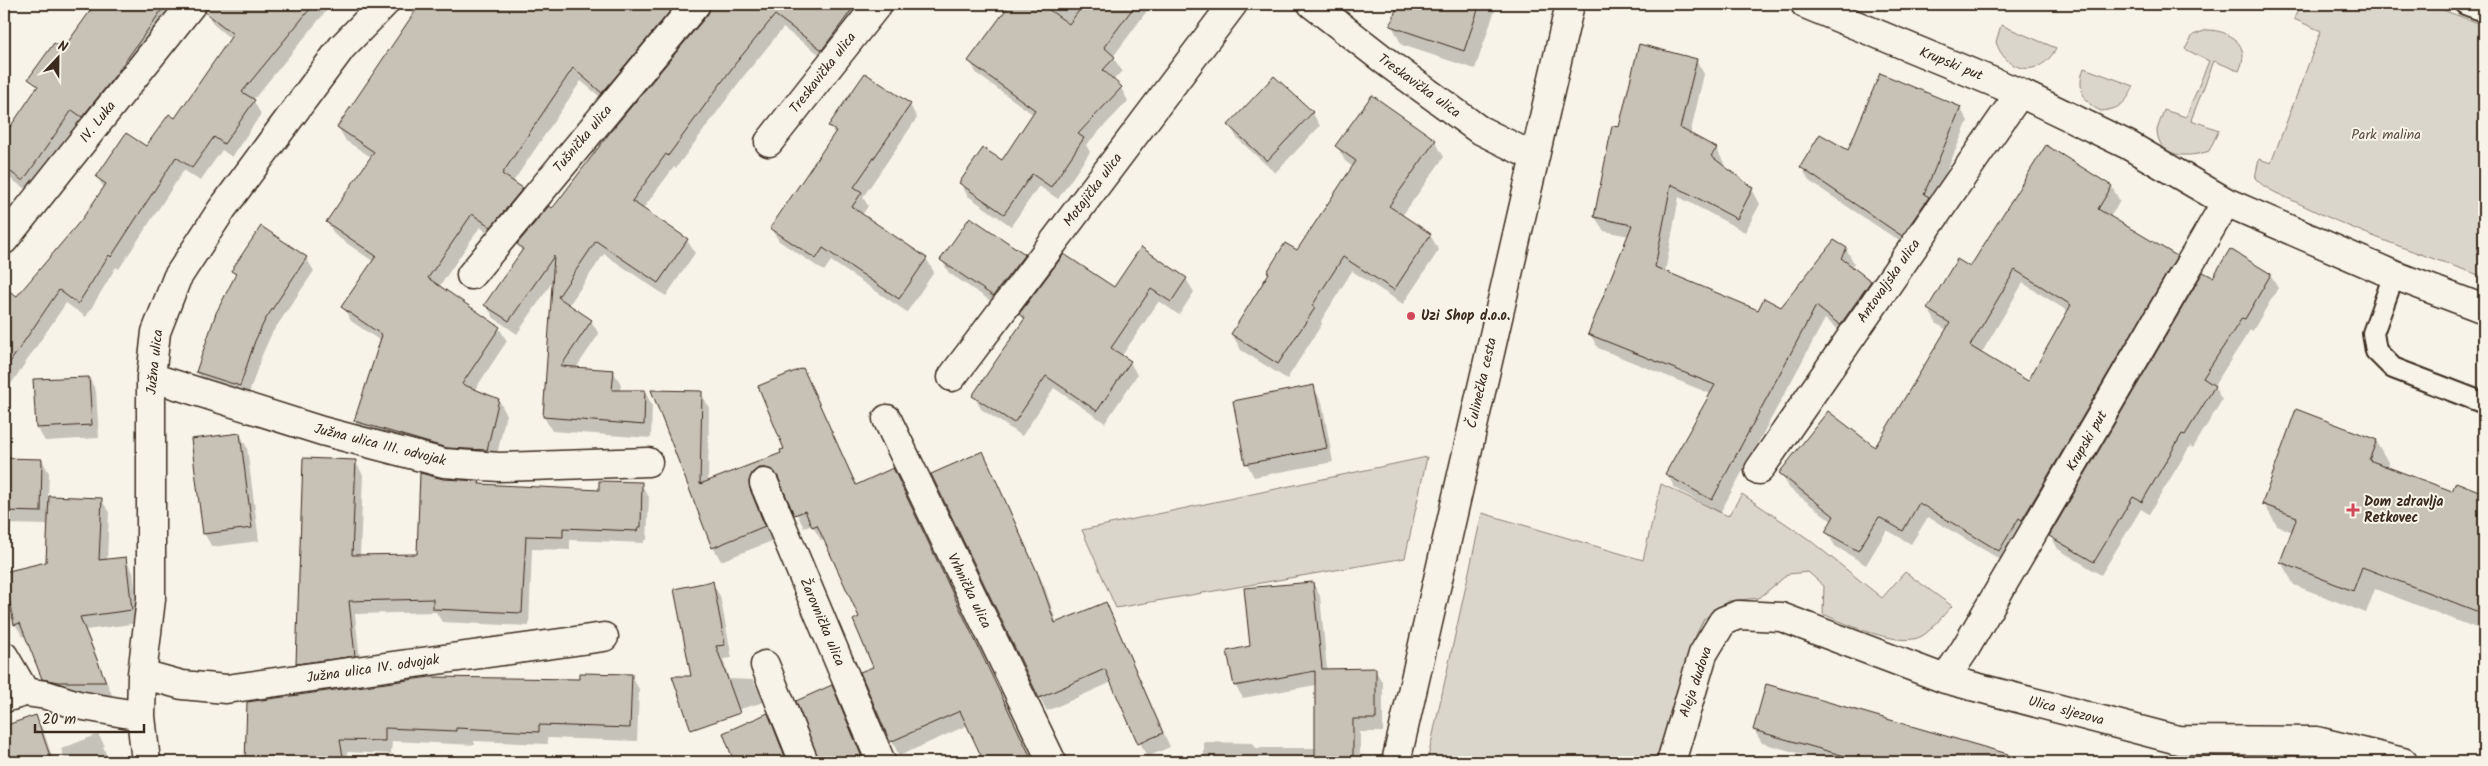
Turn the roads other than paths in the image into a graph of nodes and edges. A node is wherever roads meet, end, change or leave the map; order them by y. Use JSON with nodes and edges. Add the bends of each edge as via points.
{"nodes":[{"id":1,"x":192,"y":4,"type":"edge"},
{"id":2,"x":384,"y":4,"type":"edge"},
{"id":3,"x":696,"y":4,"type":"edge"},
{"id":4,"x":878,"y":4,"type":"edge"},
{"id":5,"x":1233,"y":4,"type":"edge"},
{"id":6,"x":1312,"y":4,"type":"edge"},
{"id":7,"x":1570,"y":4,"type":"edge"},
{"id":8,"x":1805,"y":4,"type":"edge"},
{"id":9,"x":2465,"y":4,"type":"edge"},
{"id":10,"x":2484,"y":11,"type":"edge"},
{"id":11,"x":2020,"y":93,"type":"junction"},
{"id":12,"x":769,"y":142,"type":"dead end"},
{"id":13,"x":1534,"y":157,"type":"junction"},
{"id":14,"x":2226,"y":202,"type":"junction"},
{"id":15,"x":4,"y":240,"type":"edge"},
{"id":16,"x":471,"y":275,"type":"dead end"},
{"id":17,"x":2394,"y":275,"type":"junction"},
{"id":18,"x":2484,"y":309,"type":"edge"},
{"id":19,"x":151,"y":377,"type":"junction"},
{"id":20,"x":952,"y":377,"type":"dead end"},
{"id":21,"x":2484,"y":403,"type":"edge"},
{"id":22,"x":887,"y":419,"type":"dead end"},
{"id":23,"x":648,"y":462,"type":"dead end"},
{"id":24,"x":1759,"y":470,"type":"dead end"},
{"id":25,"x":764,"y":482,"type":"dead end"},
{"id":26,"x":1738,"y":615,"type":"joint"},
{"id":27,"x":604,"y":637,"type":"dead end"},
{"id":28,"x":4,"y":656,"type":"edge"},
{"id":29,"x":765,"y":665,"type":"dead end"},
{"id":30,"x":142,"y":674,"type":"junction"},
{"id":31,"x":1945,"y":679,"type":"junction"},
{"id":32,"x":14,"y":695,"type":"edge"},
{"id":33,"x":141,"y":716,"type":"junction"},
{"id":34,"x":146,"y":762,"type":"edge"},
{"id":35,"x":804,"y":762,"type":"edge"},
{"id":36,"x":881,"y":762,"type":"edge"},
{"id":37,"x":1052,"y":762,"type":"edge"},
{"id":38,"x":1396,"y":762,"type":"edge"},
{"id":39,"x":1671,"y":762,"type":"edge"},
{"id":40,"x":2403,"y":762,"type":"edge"}],
"edges":[{"from":1,"to":15,"type":"street","name":"IV. Luka"},
{"from":2,"to":19,"type":"street","name":"Južna ulica","via":[[342,47],[222,209],[177,278],[156,332]]},
{"from":3,"to":16,"type":"street","name":"Tušnička ulica"},
{"from":4,"to":12,"type":"street","name":"Treskavička ulica"},
{"from":5,"to":20,"type":"street","name":"Motajička ulica"},
{"from":6,"to":13,"type":"street","name":"Treskavička ulica","via":[[1478,129]]},
{"from":7,"to":13,"type":"street","name":"Čulinečka cesta"},
{"from":8,"to":11,"type":"street","name":"Krupski put"},
{"from":9,"to":10,"type":"lane"},
{"from":11,"to":14,"type":"street","name":"Krupski put","via":[[2128,145]]},
{"from":11,"to":24,"type":"street","name":"Antovaljska ulica"},
{"from":13,"to":38,"type":"street","name":"Čulinečka cesta"},
{"from":14,"to":17,"type":"street","name":"Krupski put"},
{"from":14,"to":31,"type":"street","name":"Krupski put","via":[[1965,650]]},
{"from":17,"to":18,"type":"street","name":"Krupski put"},
{"from":17,"to":21,"type":"lane","via":[[2373,332],[2376,351],[2393,368]]},
{"from":19,"to":23,"type":"street","name":"Južna ulica III. odvojak","via":[[322,431],[444,463],[499,467]]},
{"from":19,"to":30,"type":"street","name":"Južna ulica","via":[[151,599]]},
{"from":22,"to":37,"type":"street","name":"Vrhnička ulica"},
{"from":25,"to":36,"type":"street","name":"Žarovnička ulica"},
{"from":26,"to":31,"type":"street","name":"Ulica sljezova","via":[[1781,617]]},
{"from":26,"to":39,"type":"street","name":"Aleja dudova","via":[[1722,621],[1703,654]]},
{"from":27,"to":30,"type":"street","name":"Južna ulica IV. odvojak","via":[[226,689],[182,685]]},
{"from":28,"to":32,"type":"street"},
{"from":29,"to":35,"type":"street"},
{"from":30,"to":33,"type":"street","name":"Južna ulica"},
{"from":31,"to":40,"type":"street","name":"Ulica sljezova","via":[[2178,740],[2317,742]]},
{"from":32,"to":33,"type":"street","via":[[46,695],[78,705]]},
{"from":33,"to":34,"type":"street","name":"Južna ulica"}]}
